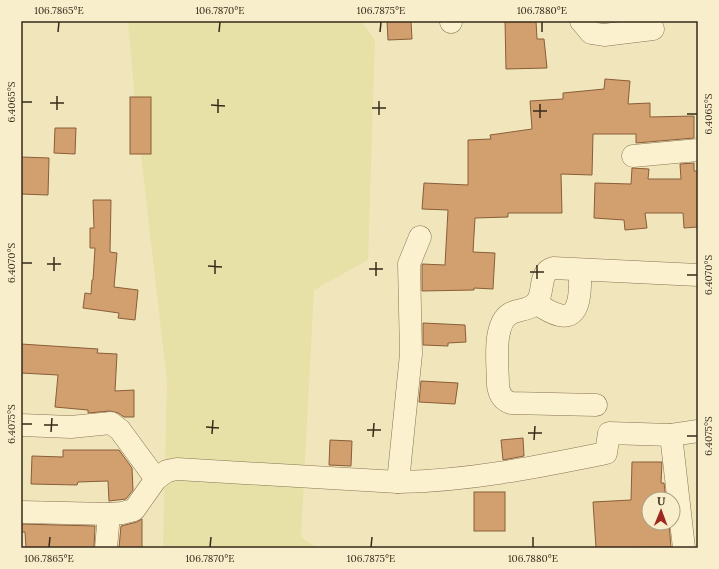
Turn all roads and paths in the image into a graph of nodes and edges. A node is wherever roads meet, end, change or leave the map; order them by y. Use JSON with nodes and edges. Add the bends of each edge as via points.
{"nodes":[{"id":1,"x":581,"y":21,"type":"edge"},
{"id":2,"x":653,"y":29,"type":"dead end"},
{"id":3,"x":698,"y":150,"type":"edge"},
{"id":4,"x":633,"y":156,"type":"dead end"},
{"id":5,"x":420,"y":237,"type":"dead end"},
{"id":6,"x":580,"y":270,"type":"junction"},
{"id":7,"x":698,"y":275,"type":"edge"},
{"id":8,"x":536,"y":303,"type":"junction"},
{"id":9,"x":596,"y":405,"type":"dead end"},
{"id":10,"x":21,"y":425,"type":"edge"},
{"id":11,"x":698,"y":431,"type":"edge"},
{"id":12,"x":671,"y":436,"type":"junction"},
{"id":13,"x":156,"y":479,"type":"junction"},
{"id":14,"x":398,"y":482,"type":"junction"},
{"id":15,"x":21,"y":512,"type":"edge"},
{"id":16,"x":109,"y":514,"type":"junction"},
{"id":17,"x":106,"y":548,"type":"edge"},
{"id":18,"x":684,"y":548,"type":"edge"}],
"edges":[{"from":1,"to":2,"type":"street","via":[[591,34],[604,35]]},
{"from":3,"to":4,"type":"street"},
{"from":5,"to":14,"type":"street","via":[[409,264],[411,354]]},
{"from":6,"to":7,"type":"street"},
{"from":6,"to":8,"type":"street","via":[[549,269],[544,275]]},
{"from":6,"to":8,"type":"street","via":[[580,294],[578,306],[574,311],[557,315]]},
{"from":8,"to":9,"type":"street","via":[[524,310],[512,312],[501,322],[498,334],[498,385],[501,397],[511,403]]},
{"from":10,"to":13,"type":"street","via":[[71,427],[111,424],[120,430]]},
{"from":11,"to":12,"type":"street"},
{"from":12,"to":14,"type":"street","via":[[609,433],[606,453],[462,479]]},
{"from":12,"to":18,"type":"street"},
{"from":13,"to":14,"type":"street","via":[[167,471],[192,469]]},
{"from":13,"to":16,"type":"street","via":[[134,510]]},
{"from":15,"to":16,"type":"street"},
{"from":16,"to":17,"type":"street"}]}
